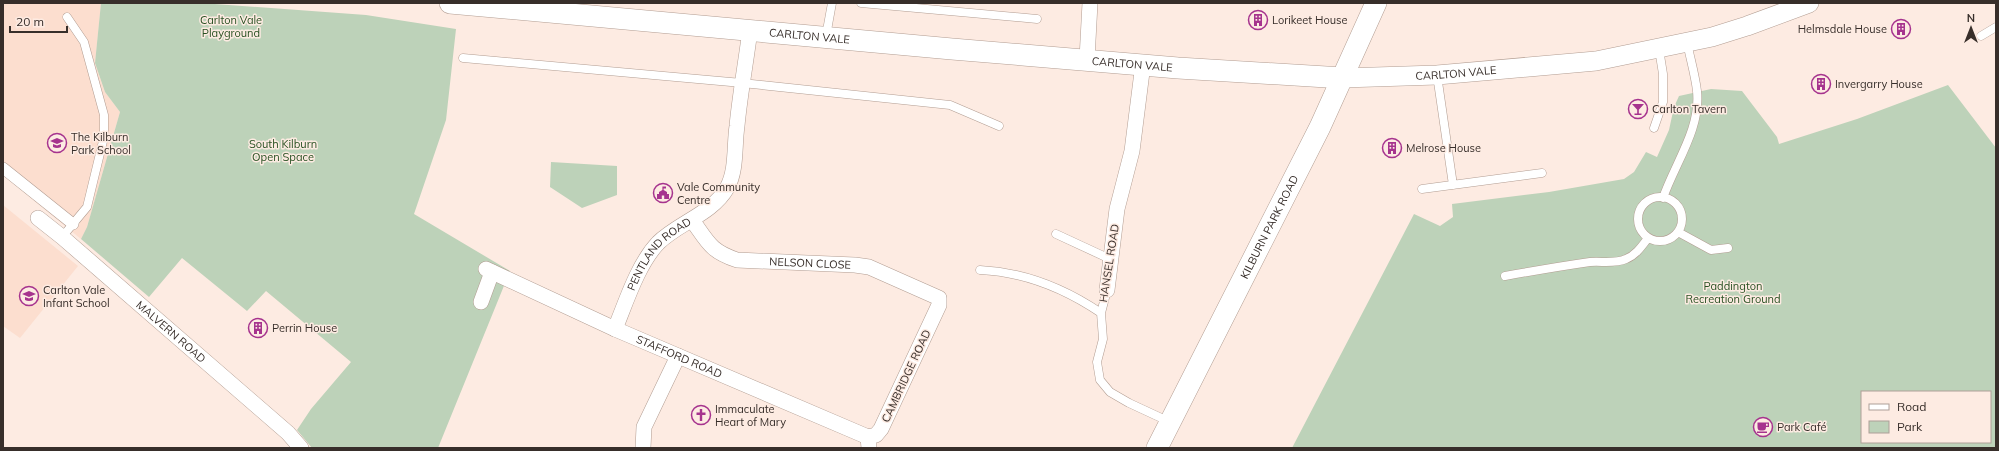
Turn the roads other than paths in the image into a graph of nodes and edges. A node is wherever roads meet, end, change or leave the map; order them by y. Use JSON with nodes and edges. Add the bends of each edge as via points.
{"nodes":[{"id":1,"x":450,"y":3,"type":"edge"},
{"id":2,"x":832,"y":3,"type":"edge"},
{"id":3,"x":861,"y":3,"type":"edge"},
{"id":4,"x":1090,"y":3,"type":"edge"},
{"id":5,"x":1376,"y":3,"type":"edge"},
{"id":6,"x":1807,"y":3,"type":"edge"},
{"id":7,"x":67,"y":17,"type":"dead end"},
{"id":8,"x":1038,"y":19,"type":"dead end"},
{"id":9,"x":1996,"y":27,"type":"edge"},
{"id":10,"x":750,"y":30,"type":"junction"},
{"id":11,"x":826,"y":36,"type":"junction"},
{"id":12,"x":1981,"y":36,"type":"dead end"},
{"id":13,"x":1687,"y":42,"type":"junction"},
{"id":14,"x":1659,"y":49,"type":"junction"},
{"id":15,"x":463,"y":58,"type":"dead end"},
{"id":16,"x":1087,"y":59,"type":"junction"},
{"id":17,"x":1143,"y":64,"type":"junction"},
{"id":18,"x":1437,"y":75,"type":"junction"},
{"id":19,"x":1343,"y":78,"type":"junction"},
{"id":20,"x":742,"y":83,"type":"junction"},
{"id":21,"x":999,"y":126,"type":"dead end"},
{"id":22,"x":1654,"y":128,"type":"dead end"},
{"id":23,"x":3,"y":168,"type":"edge"},
{"id":24,"x":1542,"y":173,"type":"dead end"},
{"id":25,"x":1453,"y":185,"type":"junction"},
{"id":26,"x":1422,"y":189,"type":"dead end"},
{"id":27,"x":1663,"y":198,"type":"junction"},
{"id":28,"x":38,"y":218,"type":"dead end"},
{"id":29,"x":692,"y":220,"type":"junction"},
{"id":30,"x":73,"y":224,"type":"junction"},
{"id":31,"x":1678,"y":232,"type":"junction"},
{"id":32,"x":1056,"y":234,"type":"dead end"},
{"id":33,"x":62,"y":237,"type":"junction"},
{"id":34,"x":1648,"y":238,"type":"junction"},
{"id":35,"x":1728,"y":248,"type":"dead end"},
{"id":36,"x":1110,"y":259,"type":"junction"},
{"id":37,"x":980,"y":270,"type":"dead end"},
{"id":38,"x":1505,"y":276,"type":"dead end"},
{"id":39,"x":1106,"y":290,"type":"joint"},
{"id":40,"x":939,"y":298,"type":"joint"},
{"id":41,"x":481,"y":302,"type":"dead end"},
{"id":42,"x":1101,"y":313,"type":"junction"},
{"id":43,"x":615,"y":329,"type":"junction"},
{"id":44,"x":678,"y":356,"type":"junction"},
{"id":45,"x":1171,"y":423,"type":"junction"},
{"id":46,"x":869,"y":443,"type":"edge"},
{"id":47,"x":301,"y":448,"type":"edge"},
{"id":48,"x":643,"y":448,"type":"edge"},
{"id":49,"x":1157,"y":448,"type":"edge"}],
"edges":[{"from":1,"to":10,"type":"main road","name":"CARLTON VALE"},
{"from":2,"to":11,"type":"lane"},
{"from":3,"to":8,"type":"lane"},
{"from":4,"to":16,"type":"street"},
{"from":5,"to":19,"type":"main road","name":"KILBURN PARK ROAD"},
{"from":6,"to":13,"type":"street","name":"CARLTON VALE","via":[[1748,26]]},
{"from":7,"to":30,"type":"lane","via":[[84,42],[104,115],[104,137],[87,207]]},
{"from":9,"to":12,"type":"lane"},
{"from":10,"to":11,"type":"main road","name":"CARLTON VALE"},
{"from":10,"to":20,"type":"street","name":"PENTLAND ROAD"},
{"from":11,"to":16,"type":"main road","name":"CARLTON VALE"},
{"from":13,"to":14,"type":"street","name":"CARLTON VALE"},
{"from":13,"to":27,"type":"lane","via":[[1697,92],[1695,119]]},
{"from":14,"to":18,"type":"street","name":"CARLTON VALE","via":[[1596,61]]},
{"from":14,"to":22,"type":"lane","via":[[1663,74],[1663,102]]},
{"from":15,"to":20,"type":"lane"},
{"from":16,"to":17,"type":"main road","name":"CARLTON VALE"},
{"from":17,"to":19,"type":"main road","name":"CARLTON VALE"},
{"from":17,"to":36,"type":"street","name":"HANSEL ROAD","via":[[1132,151],[1117,209]]},
{"from":18,"to":19,"type":"street","name":"CARLTON VALE"},
{"from":18,"to":25,"type":"lane"},
{"from":19,"to":45,"type":"main road","name":"KILBURN PARK ROAD"},
{"from":20,"to":21,"type":"lane","via":[[950,105]]},
{"from":20,"to":29,"type":"street","name":"PENTLAND ROAD","via":[[733,171],[726,189]]},
{"from":23,"to":30,"type":"street"},
{"from":24,"to":25,"type":"lane"},
{"from":25,"to":26,"type":"lane"},
{"from":27,"to":31,"type":"lane","via":[[1676,204],[1680,210],[1682,218]]},
{"from":27,"to":34,"type":"lane","via":[[1656,198],[1645,204],[1639,215],[1640,228]]},
{"from":28,"to":33,"type":"street","name":"MALVERN ROAD"},
{"from":29,"to":40,"type":"street","name":"NELSON CLOSE","via":[[713,249],[737,260],[869,267]]},
{"from":29,"to":43,"type":"street","name":"PENTLAND ROAD","via":[[672,231],[648,256]]},
{"from":30,"to":33,"type":"lane"},
{"from":31,"to":34,"type":"lane","via":[[1661,242]]},
{"from":31,"to":35,"type":"lane","via":[[1711,250]]},
{"from":32,"to":36,"type":"lane"},
{"from":33,"to":47,"type":"street","name":"MALVERN ROAD","via":[[288,433]]},
{"from":34,"to":38,"type":"lane","via":[[1638,252],[1619,261],[1574,264]]},
{"from":36,"to":39,"type":"street","name":"HANSEL ROAD"},
{"from":37,"to":42,"type":"lane","via":[[1005,271],[1032,278]]},
{"from":39,"to":42,"type":"lane","name":"HANSEL ROAD"},
{"from":40,"to":46,"type":"street","name":"CAMBRIDGE ROAD","via":[[939,305],[881,429]]},
{"from":41,"to":43,"type":"street","name":"STAFFORD ROAD","via":[[489,271]]},
{"from":42,"to":45,"type":"lane","name":"HANSEL ROAD","via":[[1103,339],[1097,362],[1100,380],[1110,392]]},
{"from":43,"to":44,"type":"street","name":"STAFFORD ROAD"},
{"from":44,"to":46,"type":"street","name":"STAFFORD ROAD"},
{"from":44,"to":48,"type":"street","via":[[644,427]]},
{"from":45,"to":49,"type":"main road","name":"KILBURN PARK ROAD"}]}
